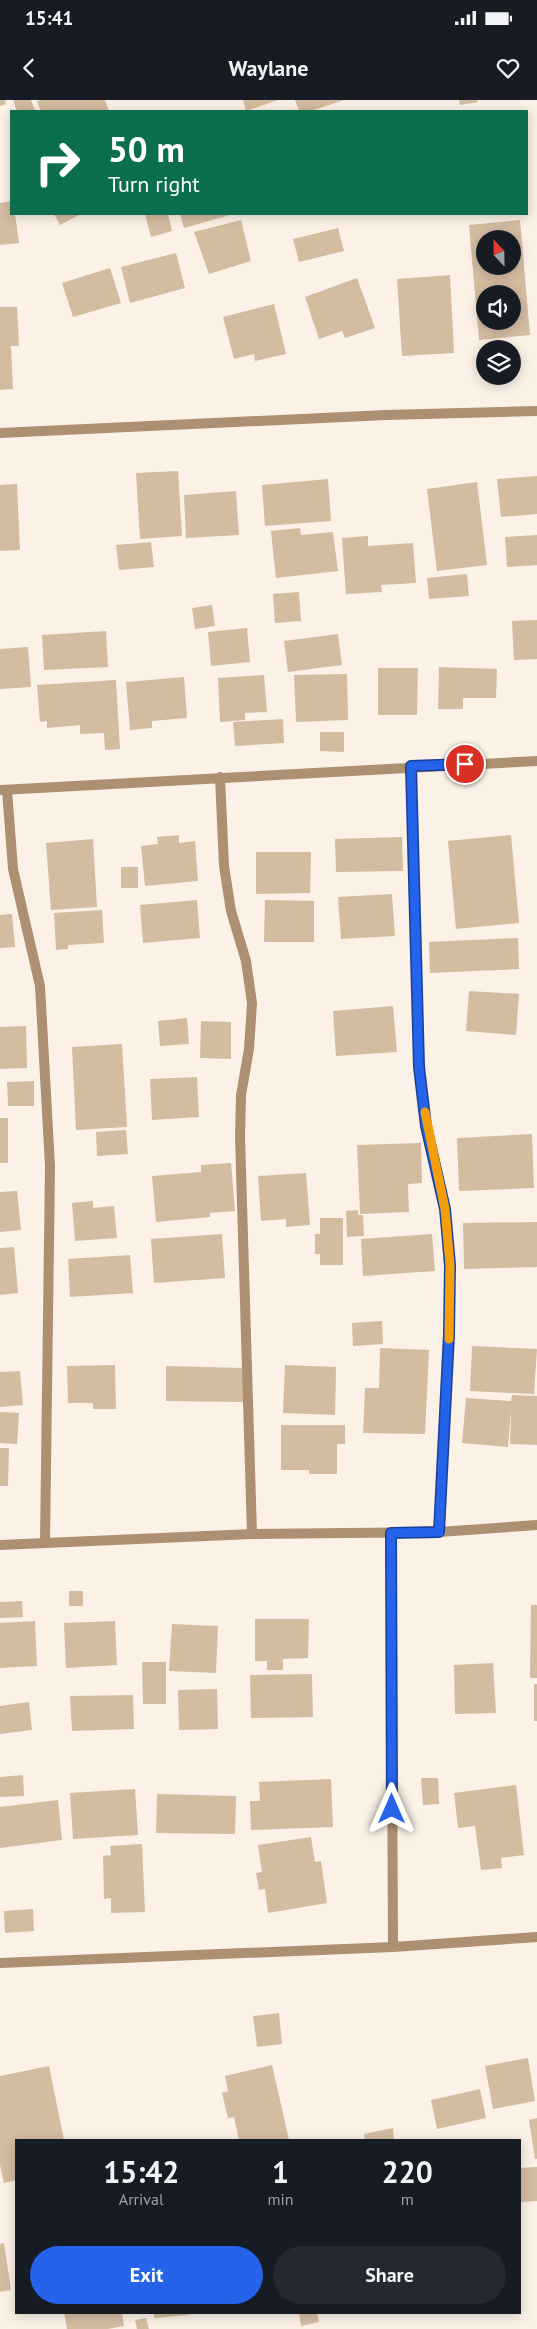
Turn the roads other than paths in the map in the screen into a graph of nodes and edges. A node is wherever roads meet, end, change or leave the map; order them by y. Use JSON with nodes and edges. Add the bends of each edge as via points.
{"nodes":[{"id":1,"x":537,"y":411,"type":"edge"},
{"id":2,"x":0,"y":433,"type":"edge"},
{"id":3,"x":537,"y":761,"type":"edge"},
{"id":4,"x":411,"y":766,"type":"junction"},
{"id":5,"x":220,"y":777,"type":"junction"},
{"id":6,"x":3,"y":790,"type":"edge"},
{"id":7,"x":537,"y":1525,"type":"edge"},
{"id":8,"x":439,"y":1532,"type":"junction"},
{"id":9,"x":391,"y":1533,"type":"junction"},
{"id":10,"x":252,"y":1534,"type":"junction"},
{"id":11,"x":45,"y":1542,"type":"junction"},
{"id":12,"x":0,"y":1545,"type":"edge"},
{"id":13,"x":537,"y":1937,"type":"edge"},
{"id":14,"x":393,"y":1947,"type":"junction"},
{"id":15,"x":0,"y":1963,"type":"edge"}],
"edges":[{"from":1,"to":2,"type":"street"},
{"from":3,"to":4,"type":"street"},
{"from":4,"to":5,"type":"street"},
{"from":4,"to":8,"type":"street","via":[[419,1067],[426,1126],[445,1209],[450,1265]]},
{"from":5,"to":6,"type":"street"},
{"from":5,"to":10,"type":"street","via":[[224,866],[231,911],[246,961],[252,1003],[241,1095],[240,1137]]},
{"from":6,"to":11,"type":"street","via":[[14,869],[40,986],[49,1156]]},
{"from":7,"to":8,"type":"street"},
{"from":8,"to":9,"type":"street"},
{"from":9,"to":10,"type":"street"},
{"from":9,"to":14,"type":"street"},
{"from":10,"to":11,"type":"street"},
{"from":11,"to":12,"type":"street"},
{"from":13,"to":14,"type":"street"},
{"from":14,"to":15,"type":"street"}]}
